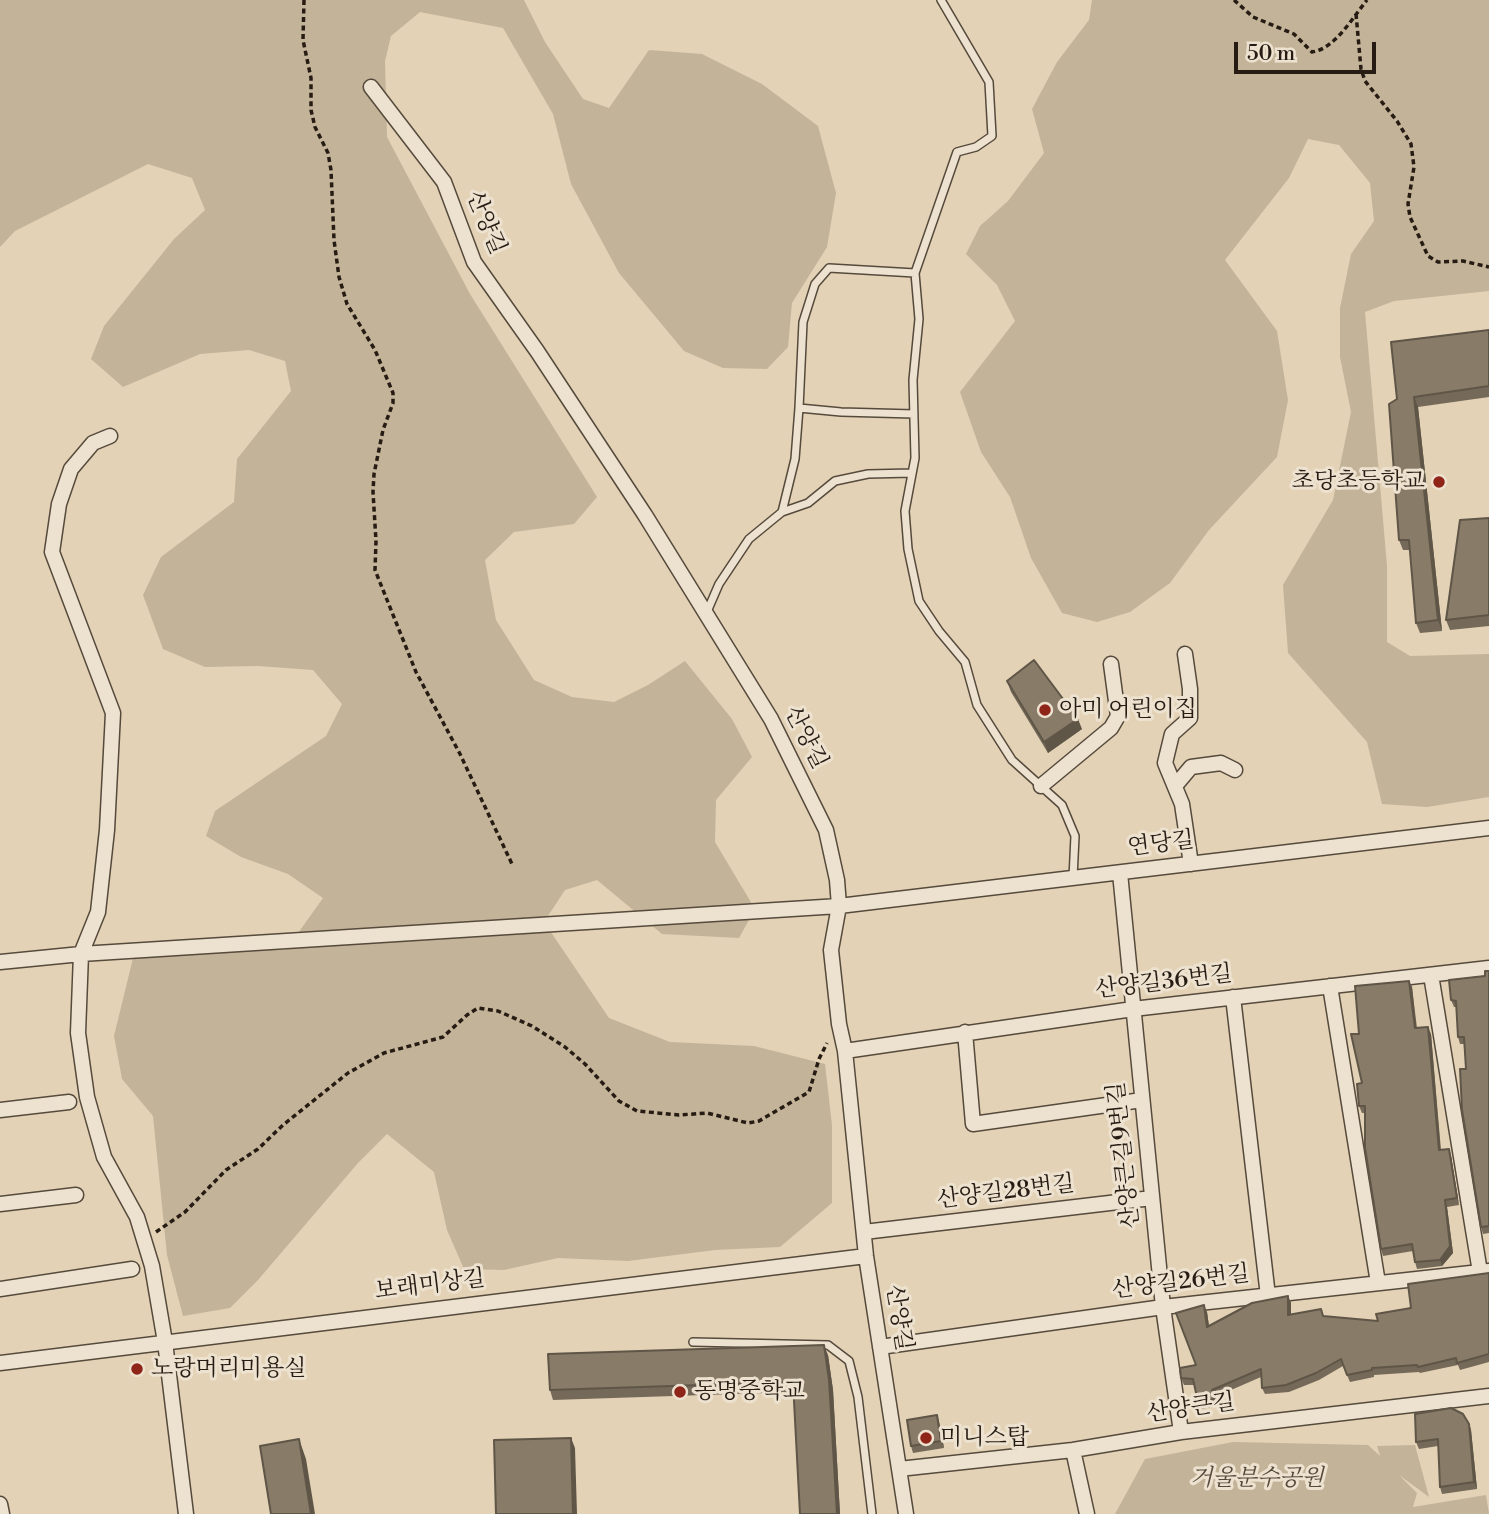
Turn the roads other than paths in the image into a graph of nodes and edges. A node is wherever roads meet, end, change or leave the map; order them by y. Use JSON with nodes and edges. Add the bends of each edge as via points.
{"nodes":[{"id":1,"x":941,"y":0,"type":"edge"},
{"id":2,"x":371,"y":87,"type":"dead end"},
{"id":3,"x":915,"y":273,"type":"junction"},
{"id":4,"x":799,"y":408,"type":"junction"},
{"id":5,"x":914,"y":414,"type":"junction"},
{"id":6,"x":110,"y":436,"type":"dead end"},
{"id":7,"x":912,"y":473,"type":"junction"},
{"id":8,"x":782,"y":512,"type":"junction"},
{"id":9,"x":706,"y":616,"type":"junction"},
{"id":10,"x":1185,"y":654,"type":"dead end"},
{"id":11,"x":1111,"y":664,"type":"dead end"},
{"id":12,"x":1235,"y":771,"type":"dead end"},
{"id":13,"x":1041,"y":786,"type":"junction"},
{"id":14,"x":1175,"y":786,"type":"junction"},
{"id":15,"x":1489,"y":828,"type":"edge"},
{"id":16,"x":1191,"y":864,"type":"junction"},
{"id":17,"x":1120,"y":873,"type":"junction"},
{"id":18,"x":1073,"y":879,"type":"junction"},
{"id":19,"x":839,"y":906,"type":"junction"},
{"id":20,"x":81,"y":954,"type":"junction"},
{"id":21,"x":0,"y":962,"type":"edge"},
{"id":22,"x":1489,"y":968,"type":"edge"},
{"id":23,"x":1431,"y":975,"type":"junction"},
{"id":24,"x":1330,"y":986,"type":"junction"},
{"id":25,"x":1233,"y":997,"type":"junction"},
{"id":26,"x":1133,"y":1009,"type":"junction"},
{"id":27,"x":965,"y":1032,"type":"junction"},
{"id":28,"x":845,"y":1051,"type":"junction"},
{"id":29,"x":1142,"y":1100,"type":"junction"},
{"id":30,"x":69,"y":1102,"type":"dead end"},
{"id":31,"x":0,"y":1110,"type":"edge"},
{"id":32,"x":76,"y":1195,"type":"dead end"},
{"id":33,"x":1152,"y":1198,"type":"junction"},
{"id":34,"x":0,"y":1204,"type":"edge"},
{"id":35,"x":864,"y":1232,"type":"junction"},
{"id":36,"x":866,"y":1256,"type":"junction"},
{"id":37,"x":132,"y":1269,"type":"dead end"},
{"id":38,"x":1485,"y":1271,"type":"edge"},
{"id":39,"x":1378,"y":1283,"type":"junction"},
{"id":40,"x":0,"y":1289,"type":"edge"},
{"id":41,"x":1268,"y":1296,"type":"junction"},
{"id":42,"x":1163,"y":1307,"type":"junction"},
{"id":43,"x":165,"y":1342,"type":"junction"},
{"id":44,"x":693,"y":1342,"type":"dead end"},
{"id":45,"x":880,"y":1347,"type":"junction"},
{"id":46,"x":0,"y":1363,"type":"edge"},
{"id":47,"x":1489,"y":1400,"type":"edge"},
{"id":48,"x":1181,"y":1432,"type":"junction"},
{"id":49,"x":1073,"y":1450,"type":"junction"},
{"id":50,"x":899,"y":1469,"type":"junction"},
{"id":51,"x":0,"y":1504,"type":"edge"},
{"id":52,"x":2,"y":1514,"type":"edge"},
{"id":53,"x":186,"y":1514,"type":"edge"},
{"id":54,"x":872,"y":1514,"type":"edge"},
{"id":55,"x":906,"y":1514,"type":"edge"},
{"id":56,"x":1087,"y":1514,"type":"edge"}],
"edges":[{"from":1,"to":3,"type":"lane","via":[[989,82],[992,136],[957,152]]},
{"from":2,"to":9,"type":"street","name":"산양길","via":[[444,182],[474,262],[631,494]]},
{"from":3,"to":4,"type":"lane","via":[[829,268],[815,284],[803,322]]},
{"from":3,"to":5,"type":"lane","via":[[919,319]]},
{"from":4,"to":5,"type":"lane"},
{"from":4,"to":8,"type":"lane","via":[[795,459]]},
{"from":5,"to":7,"type":"lane"},
{"from":6,"to":20,"type":"street","via":[[93,443],[71,468],[59,504],[52,552],[113,713],[98,912]]},
{"from":7,"to":8,"type":"lane","via":[[868,474],[835,481],[808,503]]},
{"from":7,"to":13,"type":"lane","via":[[905,511],[919,601],[965,662],[977,705],[1012,760]]},
{"from":8,"to":9,"type":"lane","via":[[749,539],[719,584]]},
{"from":9,"to":19,"type":"street","name":"산양길","via":[[771,719],[826,831]]},
{"from":10,"to":14,"type":"street","via":[[1190,718],[1172,734],[1165,763]]},
{"from":11,"to":13,"type":"street","via":[[1118,716],[1111,728]]},
{"from":12,"to":14,"type":"street","via":[[1221,763],[1191,767]]},
{"from":13,"to":18,"type":"lane","via":[[1062,805],[1075,836]]},
{"from":14,"to":16,"type":"street"},
{"from":15,"to":16,"type":"street","name":"연당길"},
{"from":16,"to":17,"type":"street","name":"연당길"},
{"from":17,"to":18,"type":"street","name":"연당길"},
{"from":17,"to":26,"type":"street","name":"산양큰길9번길"},
{"from":18,"to":19,"type":"street","name":"연당길"},
{"from":19,"to":20,"type":"street","name":"연당길"},
{"from":19,"to":28,"type":"street","name":"산양길","via":[[831,950]]},
{"from":20,"to":21,"type":"street","name":"연당길"},
{"from":20,"to":43,"type":"street","via":[[78,1033],[87,1097],[104,1157],[137,1217],[152,1266]]},
{"from":22,"to":23,"type":"street","name":"산양길36번길"},
{"from":23,"to":24,"type":"street","name":"산양길36번길"},
{"from":23,"to":38,"type":"street"},
{"from":24,"to":25,"type":"street","name":"산양길36번길"},
{"from":24,"to":39,"type":"street"},
{"from":25,"to":26,"type":"street","name":"산양길36번길"},
{"from":25,"to":41,"type":"street"},
{"from":26,"to":27,"type":"street","name":"산양길36번길"},
{"from":26,"to":29,"type":"street","name":"산양큰길9번길"},
{"from":27,"to":28,"type":"street","name":"산양길36번길"},
{"from":27,"to":29,"type":"street","via":[[973,1124]]},
{"from":28,"to":35,"type":"street","name":"산양길"},
{"from":29,"to":33,"type":"street","name":"산양큰길9번길"},
{"from":30,"to":31,"type":"street"},
{"from":32,"to":34,"type":"street"},
{"from":33,"to":35,"type":"street","name":"산양길28번길"},
{"from":33,"to":42,"type":"street","name":"산양큰길9번길"},
{"from":35,"to":36,"type":"street","name":"산양길"},
{"from":36,"to":43,"type":"street","name":"보래미상길"},
{"from":36,"to":45,"type":"street","name":"산양길"},
{"from":37,"to":40,"type":"street"},
{"from":38,"to":39,"type":"street","name":"산양길26번길"},
{"from":39,"to":41,"type":"street","name":"산양길26번길"},
{"from":41,"to":42,"type":"street","name":"산양길26번길"},
{"from":42,"to":45,"type":"street","name":"산양길26번길"},
{"from":42,"to":48,"type":"street","name":"산양큰길9번길"},
{"from":43,"to":46,"type":"street","name":"보래미상길"},
{"from":43,"to":53,"type":"street"},
{"from":44,"to":54,"type":"lane","via":[[828,1345],[849,1361],[858,1396]]},
{"from":45,"to":50,"type":"street","name":"산양길"},
{"from":47,"to":48,"type":"street","name":"산양큰길"},
{"from":48,"to":49,"type":"street","name":"산양큰길"},
{"from":49,"to":50,"type":"street","name":"산양큰길"},
{"from":49,"to":56,"type":"street"},
{"from":50,"to":55,"type":"street","name":"산양길"},
{"from":51,"to":52,"type":"street"}]}
